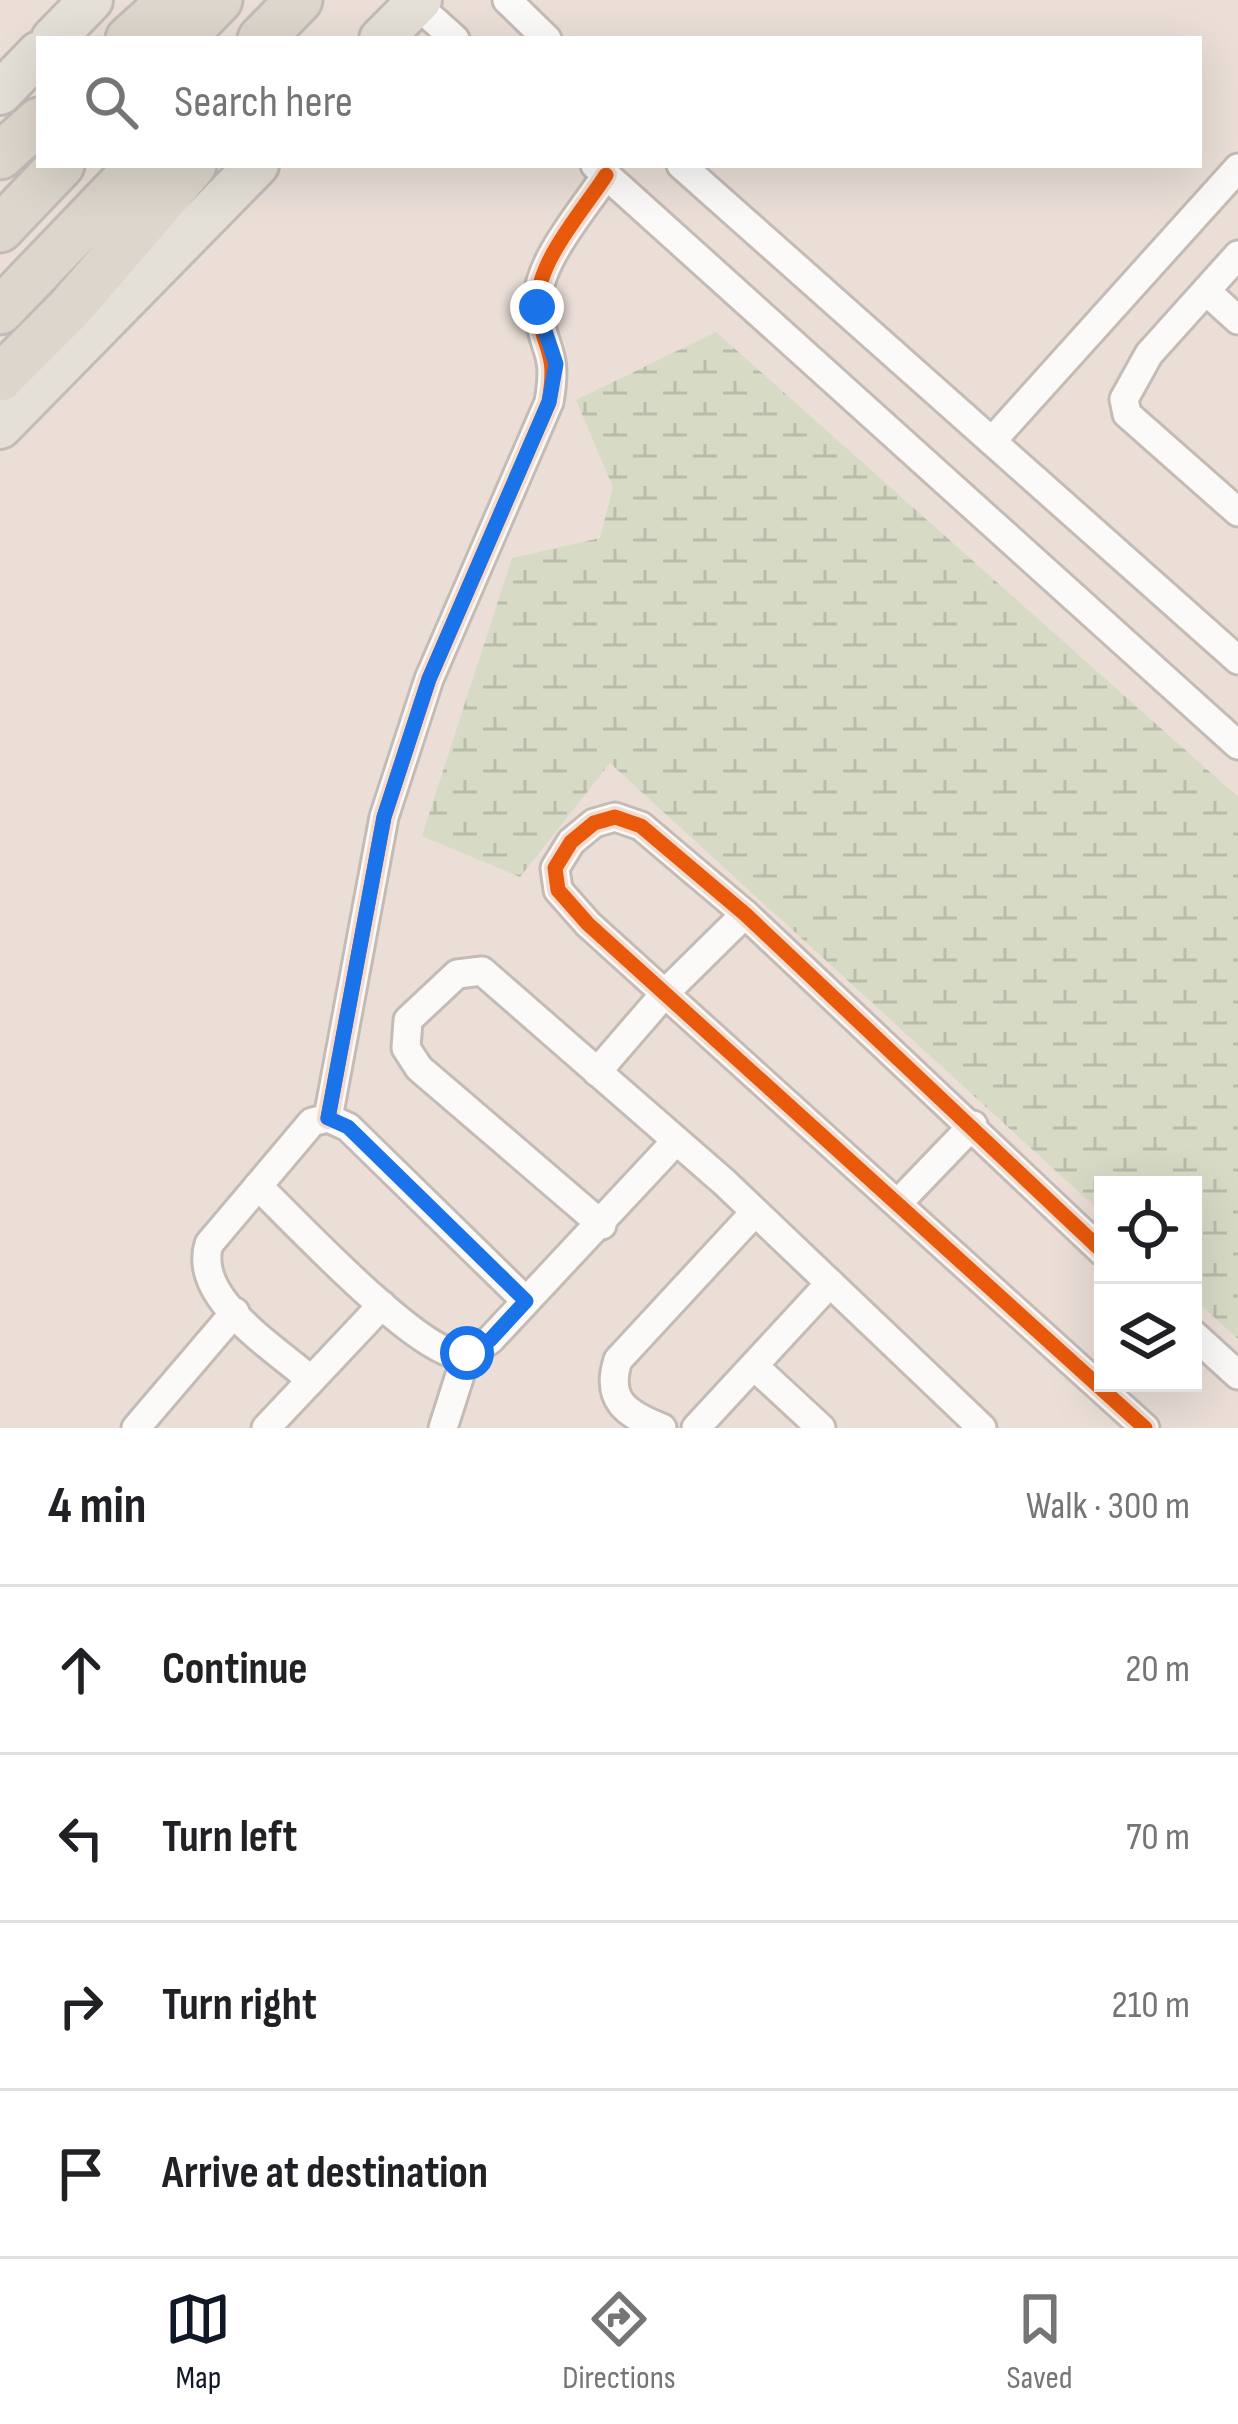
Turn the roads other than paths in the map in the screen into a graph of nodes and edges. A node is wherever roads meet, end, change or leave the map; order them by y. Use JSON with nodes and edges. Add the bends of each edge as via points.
{"nodes":[{"id":1,"x":91,"y":0,"type":"edge"},
{"id":2,"x":299,"y":0,"type":"edge"},
{"id":3,"x":507,"y":0,"type":"edge"},
{"id":4,"x":195,"y":1,"type":"edge"},
{"id":5,"x":418,"y":2,"type":"edge"},
{"id":6,"x":56,"y":36,"type":"edge"},
{"id":7,"x":134,"y":36,"type":"edge"},
{"id":8,"x":183,"y":36,"type":"edge"},
{"id":9,"x":265,"y":36,"type":"edge"},
{"id":10,"x":384,"y":36,"type":"edge"},
{"id":11,"x":451,"y":36,"type":"edge"},
{"id":12,"x":544,"y":36,"type":"edge"},
{"id":13,"x":36,"y":56,"type":"edge"},
{"id":14,"x":0,"y":93,"type":"edge"},
{"id":15,"x":36,"y":124,"type":"edge"},
{"id":16,"x":0,"y":156,"type":"edge"},
{"id":17,"x":58,"y":168,"type":"edge"},
{"id":18,"x":137,"y":168,"type":"edge"},
{"id":19,"x":191,"y":168,"type":"edge"},
{"id":20,"x":254,"y":168,"type":"edge"},
{"id":21,"x":684,"y":168,"type":"edge"},
{"id":22,"x":1238,"y":168,"type":"edge"},
{"id":23,"x":600,"y":170,"type":"edge"},
{"id":24,"x":0,"y":229,"type":"edge"},
{"id":25,"x":1238,"y":255,"type":"edge"},
{"id":26,"x":1205,"y":291,"type":"junction"},
{"id":27,"x":0,"y":311,"type":"edge"},
{"id":28,"x":1238,"y":320,"type":"edge"},
{"id":29,"x":0,"y":378,"type":"edge"},
{"id":30,"x":0,"y":427,"type":"edge"},
{"id":31,"x":992,"y":441,"type":"junction"},
{"id":32,"x":1238,"y":512,"type":"edge"},
{"id":33,"x":1238,"y":660,"type":"edge"},
{"id":34,"x":1238,"y":745,"type":"edge"},
{"id":35,"x":745,"y":914,"type":"junction"},
{"id":36,"x":666,"y":992,"type":"junction"},
{"id":37,"x":597,"y":1072,"type":"junction"},
{"id":38,"x":328,"y":1118,"type":"junction"},
{"id":39,"x":973,"y":1125,"type":"junction"},
{"id":40,"x":676,"y":1141,"type":"junction"},
{"id":41,"x":258,"y":1186,"type":"junction"},
{"id":42,"x":898,"y":1203,"type":"junction"},
{"id":43,"x":755,"y":1213,"type":"junction"},
{"id":44,"x":602,"y":1225,"type":"junction"},
{"id":45,"x":1094,"y":1243,"type":"edge"},
{"id":46,"x":830,"y":1283,"type":"junction"},
{"id":47,"x":526,"y":1301,"type":"junction"},
{"id":48,"x":382,"y":1305,"type":"junction"},
{"id":49,"x":235,"y":1312,"type":"junction"},
{"id":50,"x":1202,"y":1342,"type":"edge"},
{"id":51,"x":467,"y":1353,"type":"junction"},
{"id":52,"x":754,"y":1366,"type":"junction"},
{"id":53,"x":1238,"y":1376,"type":"edge"},
{"id":54,"x":311,"y":1380,"type":"junction"},
{"id":55,"x":964,"y":1422,"type":"edge"},
{"id":56,"x":136,"y":1428,"type":"edge"},
{"id":57,"x":266,"y":1428,"type":"edge"},
{"id":58,"x":442,"y":1428,"type":"edge"},
{"id":59,"x":662,"y":1428,"type":"edge"},
{"id":60,"x":696,"y":1428,"type":"edge"},
{"id":61,"x":821,"y":1428,"type":"edge"},
{"id":62,"x":1145,"y":1428,"type":"edge"}],
"edges":[{"from":1,"to":6,"type":"main road"},
{"from":2,"to":9,"type":"highway"},
{"from":3,"to":12,"type":"street"},
{"from":4,"to":7,"type":"highway"},
{"from":4,"to":8,"type":"highway"},
{"from":5,"to":10,"type":"main road"},
{"from":5,"to":11,"type":"street"},
{"from":13,"to":14,"type":"main road"},
{"from":15,"to":16,"type":"highway"},
{"from":17,"to":24,"type":"highway"},
{"from":18,"to":27,"type":"highway"},
{"from":19,"to":29,"type":"highway"},
{"from":20,"to":30,"type":"main road"},
{"from":21,"to":31,"type":"street"},
{"from":22,"to":31,"type":"street"},
{"from":23,"to":34,"type":"street"},
{"from":23,"to":38,"type":"street","via":[[544,273],[537,307],[556,364],[549,402],[429,679],[384,817]]},
{"from":25,"to":26,"type":"street"},
{"from":26,"to":28,"type":"street"},
{"from":26,"to":32,"type":"street","via":[[1149,353],[1124,399],[1127,414]]},
{"from":31,"to":33,"type":"street"},
{"from":35,"to":36,"type":"street"},
{"from":35,"to":36,"type":"street","via":[[641,826],[615,817],[571,842],[555,868],[558,890]]},
{"from":35,"to":39,"type":"street"},
{"from":36,"to":37,"type":"street"},
{"from":36,"to":42,"type":"street"},
{"from":37,"to":40,"type":"street"},
{"from":37,"to":44,"type":"street","via":[[470,968],[408,1020],[404,1034],[418,1068]]},
{"from":38,"to":41,"type":"street","via":[[312,1122]]},
{"from":38,"to":47,"type":"street","via":[[348,1127]]},
{"from":39,"to":42,"type":"street"},
{"from":39,"to":45,"type":"street"},
{"from":40,"to":43,"type":"street"},
{"from":40,"to":44,"type":"street"},
{"from":41,"to":48,"type":"street"},
{"from":41,"to":49,"type":"street","via":[[208,1244],[203,1263]]},
{"from":42,"to":62,"type":"street"},
{"from":43,"to":46,"type":"street"},
{"from":43,"to":59,"type":"street","via":[[618,1360],[616,1401]]},
{"from":44,"to":47,"type":"street"},
{"from":46,"to":52,"type":"street"},
{"from":46,"to":55,"type":"street"},
{"from":47,"to":51,"type":"street"},
{"from":48,"to":51,"type":"street","via":[[431,1343]]},
{"from":48,"to":54,"type":"street"},
{"from":49,"to":54,"type":"street"},
{"from":49,"to":56,"type":"street"},
{"from":50,"to":53,"type":"street"},
{"from":51,"to":58,"type":"street"},
{"from":52,"to":60,"type":"street"},
{"from":52,"to":61,"type":"street"},
{"from":54,"to":57,"type":"street"}]}
